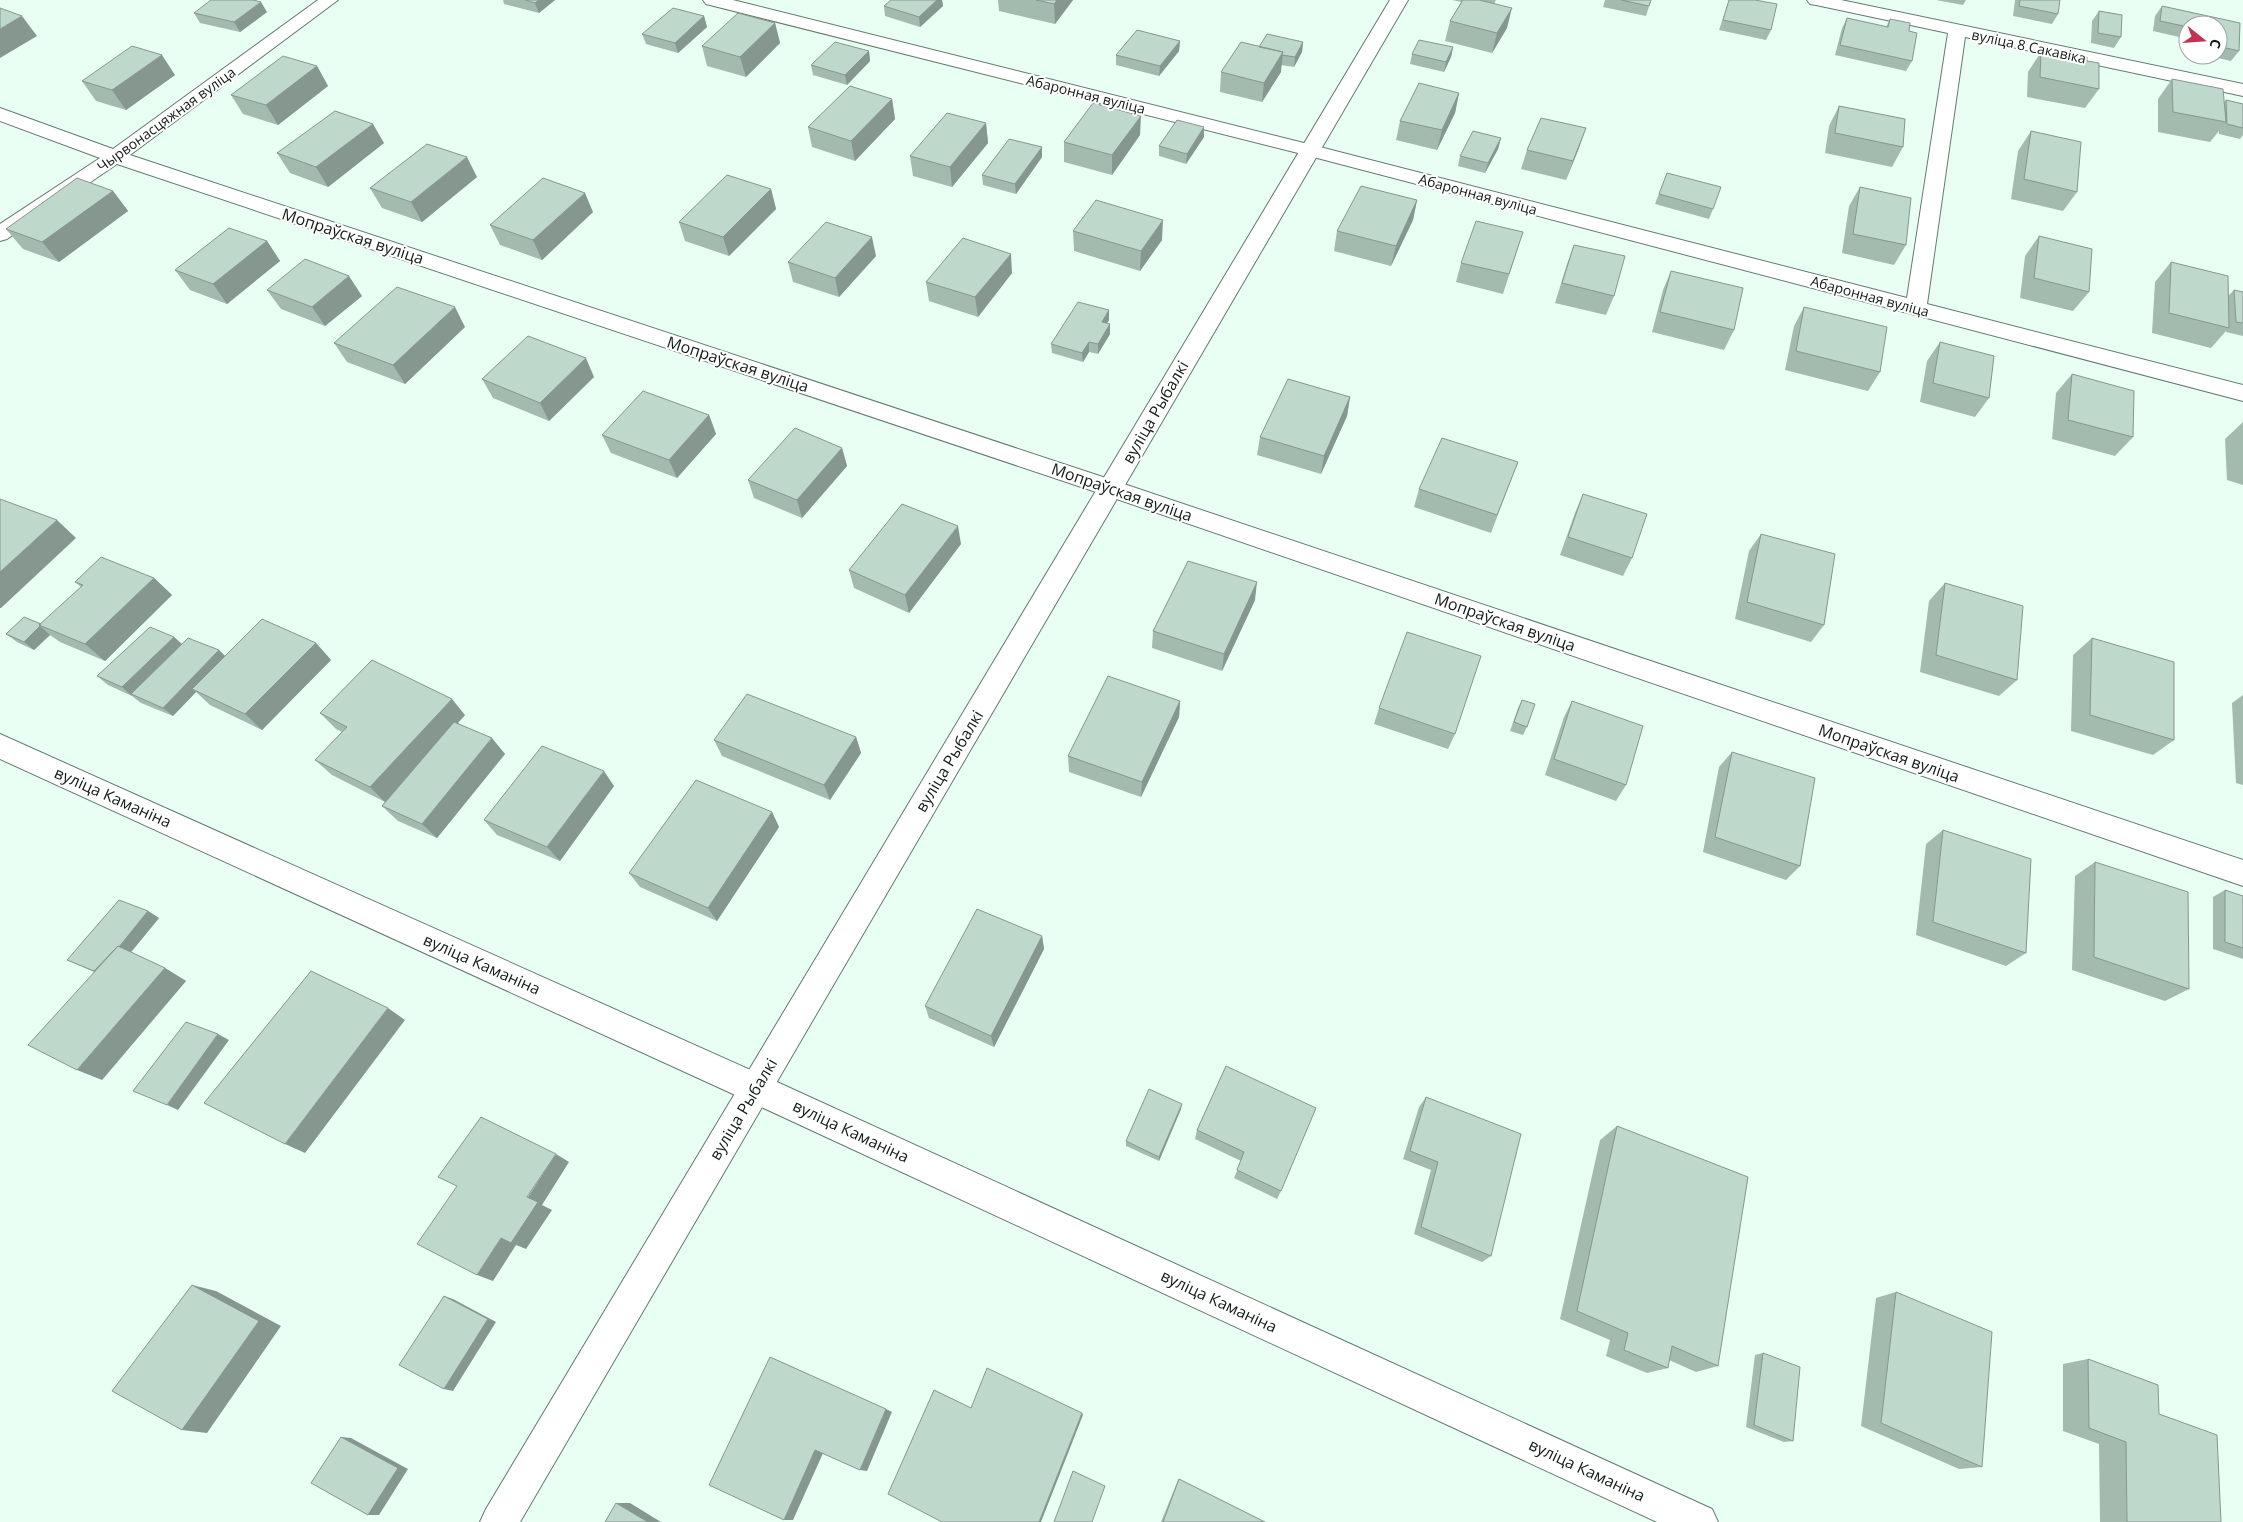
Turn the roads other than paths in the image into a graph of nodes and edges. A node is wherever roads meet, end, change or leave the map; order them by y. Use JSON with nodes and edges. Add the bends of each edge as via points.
{"nodes":[{"id":1,"x":329,"y":0,"type":"edge"},
{"id":2,"x":712,"y":0,"type":"edge"},
{"id":3,"x":1399,"y":0,"type":"edge"},
{"id":4,"x":1816,"y":0,"type":"edge"},
{"id":5,"x":1957,"y":30,"type":"junction"},
{"id":6,"x":2243,"y":90,"type":"edge"},
{"id":7,"x":0,"y":114,"type":"edge"},
{"id":8,"x":1308,"y":150,"type":"junction"},
{"id":9,"x":115,"y":157,"type":"junction"},
{"id":10,"x":0,"y":234,"type":"edge"},
{"id":11,"x":1916,"y":308,"type":"junction"},
{"id":12,"x":2243,"y":393,"type":"edge"},
{"id":13,"x":1110,"y":488,"type":"junction"},
{"id":14,"x":0,"y":746,"type":"edge"},
{"id":15,"x":2243,"y":873,"type":"edge"},
{"id":16,"x":755,"y":1088,"type":"junction"},
{"id":17,"x":499,"y":1522,"type":"edge"},
{"id":18,"x":1699,"y":1522,"type":"edge"}],
"edges":[{"from":1,"to":9,"type":"street","name":"Чырвонасцяжная вуліца"},
{"from":2,"to":8,"type":"street","name":"Абаронная вуліца"},
{"from":3,"to":8,"type":"street","name":"вуліца Рыбалкі"},
{"from":4,"to":5,"type":"street","name":"вуліца 8 Сакавіка"},
{"from":5,"to":6,"type":"street","name":"вуліца 8 Сакавіка"},
{"from":5,"to":11,"type":"street"},
{"from":7,"to":9,"type":"street","name":"Мопраўская вуліца"},
{"from":8,"to":11,"type":"street","name":"Абаронная вуліца"},
{"from":8,"to":13,"type":"street","name":"вуліца Рыбалкі"},
{"from":9,"to":10,"type":"street","name":"Чырвонасцяжная вуліца"},
{"from":9,"to":13,"type":"street","name":"Мопраўская вуліца"},
{"from":11,"to":12,"type":"street","name":"Абаронная вуліца"},
{"from":13,"to":15,"type":"street","name":"Мопраўская вуліца"},
{"from":13,"to":16,"type":"street","name":"вуліца Рыбалкі"},
{"from":14,"to":16,"type":"street","name":"вуліца Каманіна"},
{"from":16,"to":17,"type":"street","name":"вуліца Рыбалкі"},
{"from":16,"to":18,"type":"street","name":"вуліца Каманіна"}]}
